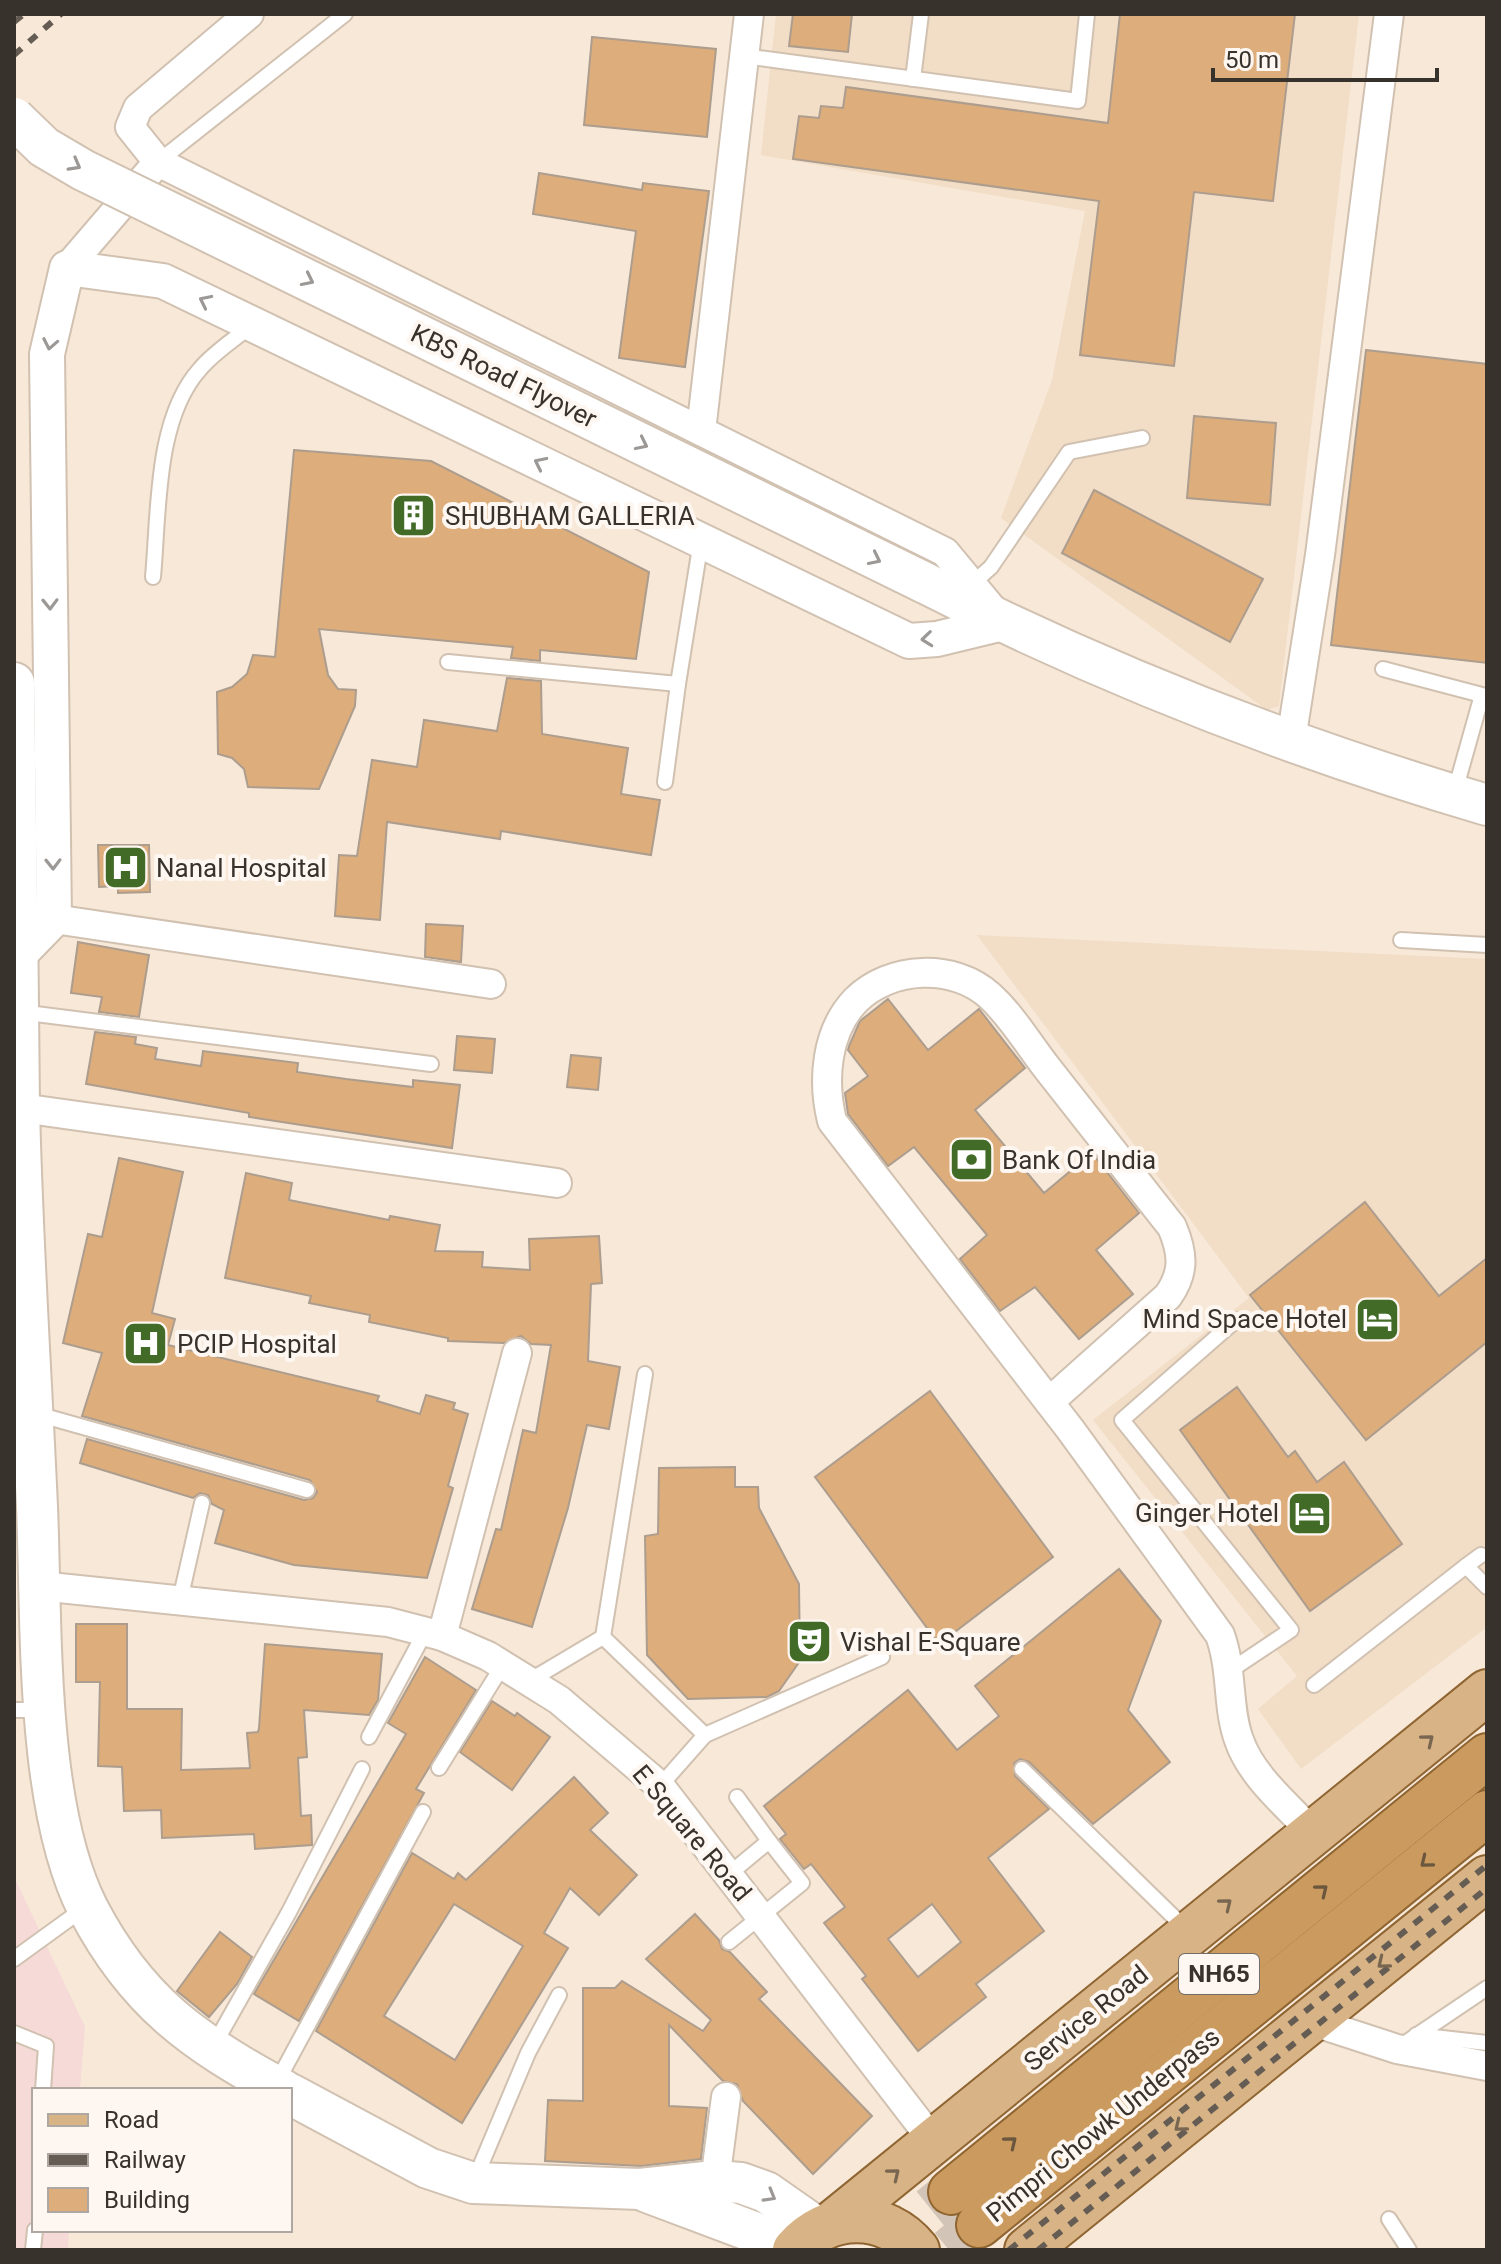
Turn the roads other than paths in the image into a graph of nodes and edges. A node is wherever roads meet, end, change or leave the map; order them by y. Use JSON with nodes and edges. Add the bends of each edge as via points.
{"nodes":[{"id":1,"x":249,"y":14,"type":"edge"},
{"id":2,"x":345,"y":14,"type":"edge"},
{"id":3,"x":749,"y":14,"type":"edge"},
{"id":4,"x":921,"y":14,"type":"edge"},
{"id":5,"x":1087,"y":14,"type":"edge"},
{"id":6,"x":1389,"y":14,"type":"edge"},
{"id":7,"x":744,"y":56,"type":"junction"},
{"id":8,"x":913,"y":79,"type":"junction"},
{"id":9,"x":14,"y":118,"type":"edge"},
{"id":10,"x":158,"y":162,"type":"junction"},
{"id":11,"x":67,"y":268,"type":"junction"},
{"id":12,"x":252,"y":324,"type":"junction"},
{"id":13,"x":701,"y":431,"type":"junction"},
{"id":14,"x":1142,"y":438,"type":"dead end"},
{"id":15,"x":701,"y":541,"type":"junction"},
{"id":16,"x":153,"y":577,"type":"dead end"},
{"id":17,"x":973,"y":583,"type":"junction"},
{"id":18,"x":1003,"y":623,"type":"junction"},
{"id":19,"x":448,"y":662,"type":"dead end"},
{"id":20,"x":1383,"y":669,"type":"dead end"},
{"id":21,"x":14,"y":683,"type":"edge"},
{"id":22,"x":678,"y":684,"type":"junction"},
{"id":23,"x":1484,"y":696,"type":"edge"},
{"id":24,"x":1291,"y":740,"type":"junction"},
{"id":25,"x":665,"y":782,"type":"dead end"},
{"id":26,"x":1471,"y":800,"type":"edge"},
{"id":27,"x":54,"y":919,"type":"junction"},
{"id":28,"x":1401,"y":940,"type":"dead end"},
{"id":29,"x":1487,"y":945,"type":"edge"},
{"id":30,"x":16,"y":953,"type":"edge"},
{"id":31,"x":491,"y":984,"type":"dead end"},
{"id":32,"x":19,"y":1012,"type":"junction"},
{"id":33,"x":431,"y":1064,"type":"dead end"},
{"id":34,"x":17,"y":1108,"type":"edge"},
{"id":35,"x":557,"y":1183,"type":"dead end"},
{"id":36,"x":1236,"y":1320,"type":"dead end"},
{"id":37,"x":517,"y":1353,"type":"dead end"},
{"id":38,"x":645,"y":1374,"type":"dead end"},
{"id":39,"x":1049,"y":1402,"type":"junction"},
{"id":40,"x":33,"y":1413,"type":"junction"},
{"id":41,"x":307,"y":1490,"type":"dead end"},
{"id":42,"x":202,"y":1503,"type":"dead end"},
{"id":43,"x":1481,"y":1555,"type":"dead end"},
{"id":44,"x":1466,"y":1566,"type":"junction"},
{"id":45,"x":40,"y":1586,"type":"junction"},
{"id":46,"x":1487,"y":1587,"type":"edge"},
{"id":47,"x":180,"y":1600,"type":"junction"},
{"id":48,"x":434,"y":1634,"type":"junction"},
{"id":49,"x":603,"y":1637,"type":"junction"},
{"id":50,"x":882,"y":1657,"type":"dead end"},
{"id":51,"x":503,"y":1665,"type":"junction"},
{"id":52,"x":1231,"y":1670,"type":"junction"},
{"id":53,"x":529,"y":1681,"type":"junction"},
{"id":54,"x":1314,"y":1685,"type":"dead end"},
{"id":55,"x":1487,"y":1692,"type":"edge"},
{"id":56,"x":29,"y":1710,"type":"edge"},
{"id":57,"x":705,"y":1735,"type":"junction"},
{"id":58,"x":369,"y":1737,"type":"dead end"},
{"id":59,"x":1487,"y":1756,"type":"edge"},
{"id":60,"x":439,"y":1768,"type":"dead end"},
{"id":61,"x":362,"y":1769,"type":"dead end"},
{"id":62,"x":1022,"y":1769,"type":"dead end"},
{"id":63,"x":660,"y":1786,"type":"junction"},
{"id":64,"x":737,"y":1797,"type":"dead end"},
{"id":65,"x":423,"y":1812,"type":"dead end"},
{"id":66,"x":1487,"y":1813,"type":"edge"},
{"id":67,"x":1313,"y":1833,"type":"junction"},
{"id":68,"x":769,"y":1841,"type":"junction"},
{"id":69,"x":728,"y":1875,"type":"junction"},
{"id":70,"x":1487,"y":1878,"type":"edge"},
{"id":71,"x":87,"y":1907,"type":"junction"},
{"id":72,"x":759,"y":1915,"type":"junction"},
{"id":73,"x":1190,"y":1933,"type":"junction"},
{"id":74,"x":729,"y":1942,"type":"dead end"},
{"id":75,"x":14,"y":1959,"type":"edge"},
{"id":76,"x":1487,"y":1988,"type":"edge"},
{"id":77,"x":559,"y":1995,"type":"dead end"},
{"id":78,"x":1311,"y":2021,"type":"junction"},
{"id":79,"x":14,"y":2033,"type":"edge"},
{"id":80,"x":1406,"y":2042,"type":"junction"},
{"id":81,"x":1487,"y":2043,"type":"edge"},
{"id":82,"x":211,"y":2049,"type":"junction"},
{"id":83,"x":1487,"y":2066,"type":"edge"},
{"id":84,"x":43,"y":2088,"type":"edge"},
{"id":85,"x":279,"y":2088,"type":"edge"},
{"id":86,"x":284,"y":2088,"type":"edge"},
{"id":87,"x":292,"y":2095,"type":"edge"},
{"id":88,"x":726,"y":2097,"type":"dead end"},
{"id":89,"x":934,"y":2142,"type":"junction"},
{"id":90,"x":715,"y":2181,"type":"junction"},
{"id":91,"x":473,"y":2183,"type":"junction"},
{"id":92,"x":640,"y":2189,"type":"junction"},
{"id":93,"x":951,"y":2192,"type":"tunnel mouth"},
{"id":94,"x":1389,"y":2219,"type":"dead end"},
{"id":95,"x":979,"y":2225,"type":"tunnel mouth"},
{"id":96,"x":811,"y":2237,"type":"edge"},
{"id":97,"x":917,"y":2250,"type":"edge"},
{"id":98,"x":1027,"y":2250,"type":"edge"},
{"id":99,"x":1409,"y":2250,"type":"edge"}],
"edges":[{"from":1,"to":10,"type":"street","via":[[138,108],[130,127]]},
{"from":2,"to":10,"type":"lane"},
{"from":3,"to":7,"type":"street"},
{"from":4,"to":8,"type":"lane"},
{"from":5,"to":8,"type":"lane","via":[[1078,101]]},
{"from":6,"to":24,"type":"street"},
{"from":7,"to":8,"type":"lane"},
{"from":7,"to":13,"type":"street"},
{"from":9,"to":18,"type":"main road","name":"KBS Road Flyover","one_way":true,"bridge":true,"via":[[44,147],[83,170]]},
{"from":10,"to":11,"type":"street"},
{"from":10,"to":13,"type":"street"},
{"from":12,"to":11,"type":"street","one_way":true,"via":[[163,281]]},
{"from":11,"to":27,"type":"street","one_way":true,"via":[[47,354]]},
{"from":15,"to":12,"type":"street","one_way":true},
{"from":12,"to":16,"type":"lane","via":[[200,368],[179,399],[168,430]]},
{"from":13,"to":17,"type":"street","via":[[945,552]]},
{"from":14,"to":17,"type":"lane","via":[[1069,452],[991,567]]},
{"from":18,"to":15,"type":"street","one_way":true,"via":[[909,641]]},
{"from":15,"to":22,"type":"lane"},
{"from":17,"to":18,"type":"street"},
{"from":18,"to":24,"type":"main road","name":"KBS Road Flyover"},
{"from":19,"to":22,"type":"lane"},
{"from":20,"to":23,"type":"lane"},
{"from":21,"to":30,"type":"main road"},
{"from":22,"to":25,"type":"lane"},
{"from":23,"to":26,"type":"lane"},
{"from":24,"to":26,"type":"main road","name":"KBS Road Flyover"},
{"from":27,"to":30,"type":"street"},
{"from":27,"to":31,"type":"street"},
{"from":28,"to":29,"type":"lane"},
{"from":30,"to":32,"type":"main road"},
{"from":32,"to":33,"type":"lane"},
{"from":32,"to":34,"type":"main road"},
{"from":34,"to":35,"type":"street"},
{"from":34,"to":40,"type":"main road"},
{"from":36,"to":52,"type":"lane","via":[[1122,1420],[1291,1630]]},
{"from":37,"to":48,"type":"street"},
{"from":38,"to":49,"type":"lane"},
{"from":39,"to":39,"type":"street","via":[[1168,1296],[1182,1264],[1179,1244],[1172,1227],[990,995],[945,974],[886,979],[844,1014],[834,1038],[826,1090],[832,1121]]},
{"from":39,"to":52,"type":"street","via":[[1213,1625]]},
{"from":40,"to":41,"type":"lane"},
{"from":40,"to":45,"type":"main road"},
{"from":42,"to":47,"type":"lane"},
{"from":43,"to":44,"type":"lane"},
{"from":44,"to":46,"type":"lane"},
{"from":44,"to":54,"type":"lane"},
{"from":45,"to":47,"type":"street","name":"E Square Road"},
{"from":45,"to":56,"type":"main road"},
{"from":47,"to":48,"type":"street","name":"E Square Road","via":[[388,1622]]},
{"from":48,"to":51,"type":"street","name":"E Square Road"},
{"from":48,"to":58,"type":"lane"},
{"from":49,"to":53,"type":"lane"},
{"from":49,"to":57,"type":"lane"},
{"from":50,"to":57,"type":"lane"},
{"from":51,"to":53,"type":"street","name":"E Square Road"},
{"from":51,"to":60,"type":"lane"},
{"from":52,"to":67,"type":"street","via":[[1238,1738],[1246,1756]]},
{"from":53,"to":63,"type":"street","name":"E Square Road"},
{"from":67,"to":55,"type":"main road","name":"Service Road","one_way":true},
{"from":56,"to":71,"type":"main road","via":[[67,1855]]},
{"from":57,"to":63,"type":"lane"},
{"from":93,"to":59,"type":"highway","name":"Pimpri Chowk Underpass","number":"NH65","one_way":true},
{"from":61,"to":82,"type":"lane"},
{"from":62,"to":73,"type":"lane"},
{"from":63,"to":69,"type":"street","name":"E Square Road"},
{"from":64,"to":68,"type":"lane"},
{"from":65,"to":86,"type":"lane"},
{"from":66,"to":95,"type":"highway","name":"Pimpri Chowk Underpass","number":"NH65","one_way":true},
{"from":73,"to":67,"type":"main road","name":"Service Road","one_way":true},
{"from":68,"to":69,"type":"lane"},
{"from":68,"to":72,"type":"lane","via":[[802,1883]]},
{"from":69,"to":72,"type":"street","name":"E Square Road"},
{"from":70,"to":78,"type":"main road","one_way":true},
{"from":71,"to":75,"type":"lane"},
{"from":71,"to":82,"type":"main road","via":[[150,2001]]},
{"from":72,"to":74,"type":"lane"},
{"from":72,"to":89,"type":"street","name":"E Square Road"},
{"from":73,"to":89,"type":"main road","name":"Service Road"},
{"from":76,"to":80,"type":"lane"},
{"from":77,"to":91,"type":"lane","via":[[528,2053]]},
{"from":78,"to":80,"type":"street"},
{"from":78,"to":98,"type":"main road","one_way":true},
{"from":79,"to":84,"type":"lane","via":[[46,2046]]},
{"from":80,"to":81,"type":"lane"},
{"from":80,"to":83,"type":"street"},
{"from":82,"to":85,"type":"main road"},
{"from":87,"to":91,"type":"main road","via":[[428,2168]]},
{"from":88,"to":90,"type":"street"},
{"from":96,"to":89,"type":"main road","name":"Service Road","one_way":true},
{"from":90,"to":92,"type":"main road"},
{"from":90,"to":96,"type":"main road","one_way":true,"via":[[766,2192]]},
{"from":91,"to":92,"type":"main road"},
{"from":92,"to":96,"type":"main road"},
{"from":94,"to":99,"type":"lane"},
{"from":96,"to":97,"type":"main road","via":[[848,2220],[878,2222],[905,2236]]}]}
